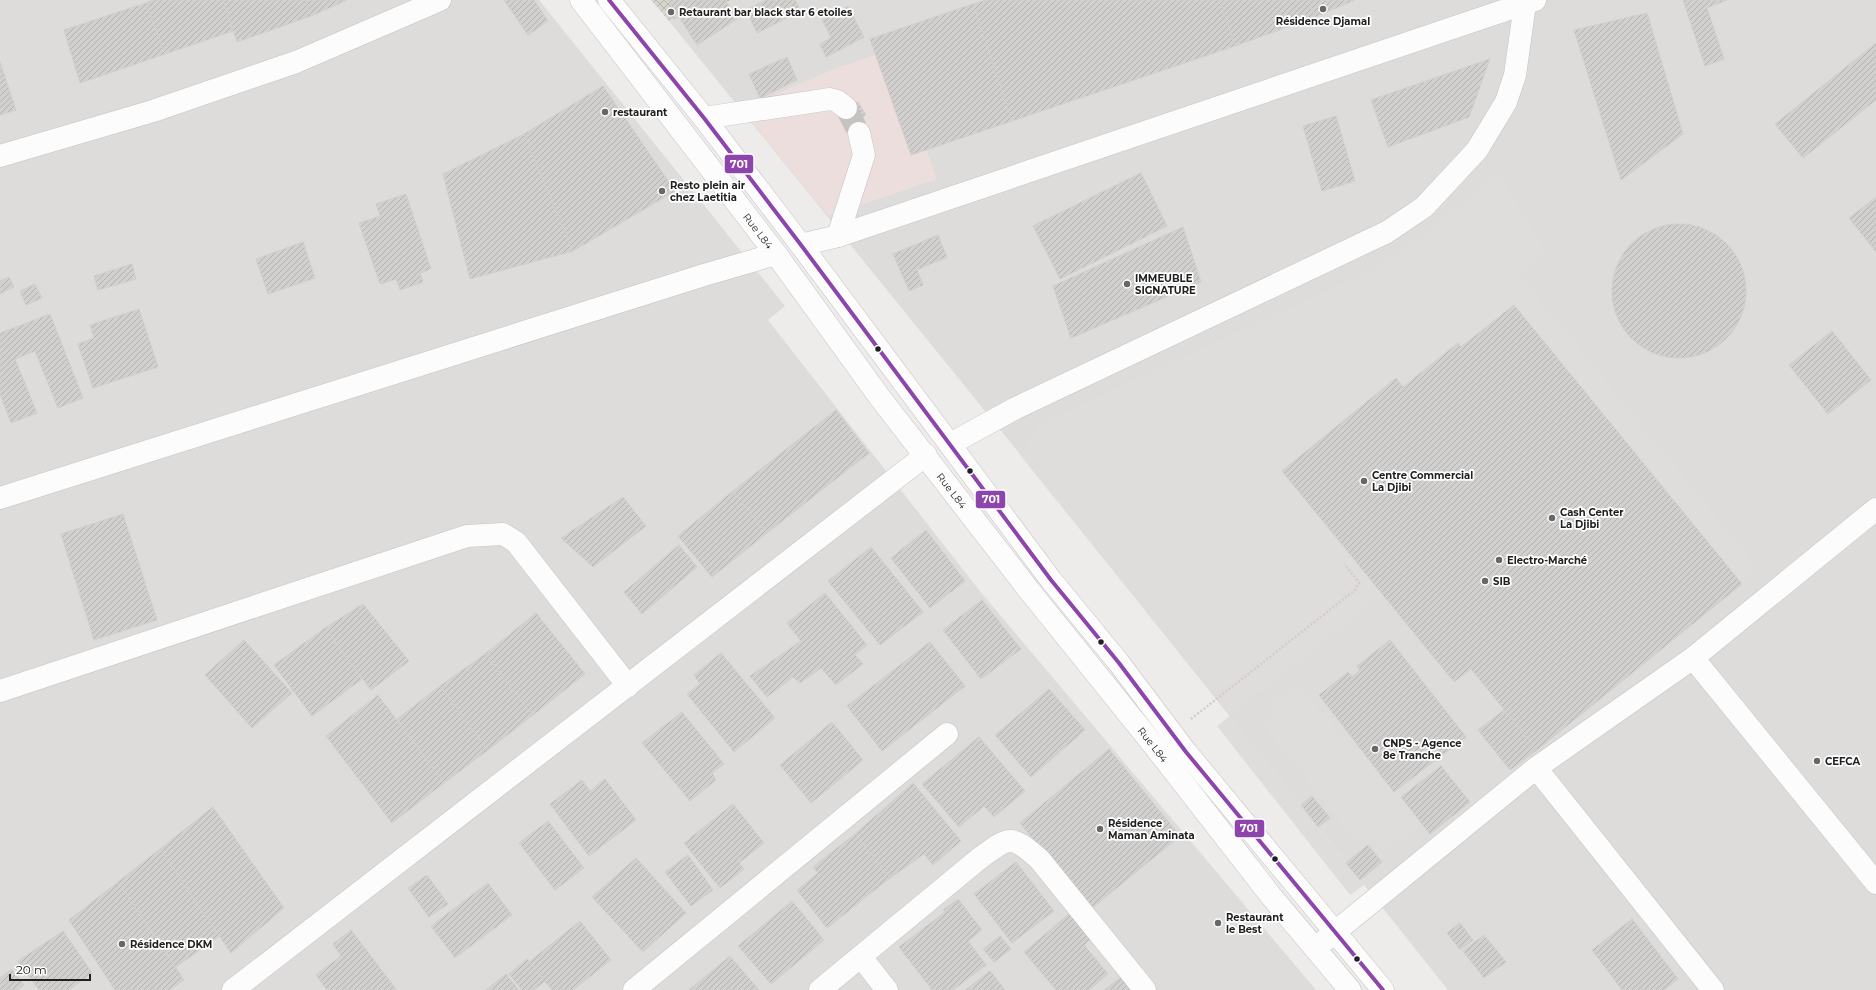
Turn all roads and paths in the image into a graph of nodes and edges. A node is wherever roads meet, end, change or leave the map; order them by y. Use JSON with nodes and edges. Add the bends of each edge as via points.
{"nodes":[{"id":1,"x":440,"y":0,"type":"edge"},
{"id":2,"x":581,"y":0,"type":"edge"},
{"id":3,"x":609,"y":0,"type":"edge"},
{"id":4,"x":1530,"y":2,"type":"edge"},
{"id":5,"x":846,"y":108,"type":"tunnel mouth"},
{"id":6,"x":704,"y":118,"type":"junction"},
{"id":7,"x":859,"y":133,"type":"tunnel mouth"},
{"id":8,"x":0,"y":156,"type":"edge"},
{"id":9,"x":838,"y":236,"type":"junction"},
{"id":10,"x":801,"y":245,"type":"junction"},
{"id":11,"x":776,"y":254,"type":"junction"},
{"id":12,"x":950,"y":444,"type":"junction"},
{"id":13,"x":926,"y":455,"type":"junction"},
{"id":14,"x":0,"y":498,"type":"edge"},
{"id":15,"x":1876,"y":509,"type":"edge"},
{"id":16,"x":1344,"y":564,"type":"dead end"},
{"id":17,"x":1693,"y":658,"type":"junction"},
{"id":18,"x":628,"y":686,"type":"junction"},
{"id":19,"x":0,"y":692,"type":"edge"},
{"id":20,"x":947,"y":734,"type":"dead end"},
{"id":21,"x":1173,"y":734,"type":"junction"},
{"id":22,"x":1536,"y":768,"type":"junction"},
{"id":23,"x":1876,"y":883,"type":"edge"},
{"id":24,"x":1335,"y":932,"type":"junction"},
{"id":25,"x":1316,"y":948,"type":"junction"},
{"id":26,"x":861,"y":958,"type":"junction"},
{"id":27,"x":232,"y":990,"type":"edge"},
{"id":28,"x":634,"y":990,"type":"edge"},
{"id":29,"x":820,"y":990,"type":"edge"},
{"id":30,"x":887,"y":990,"type":"edge"},
{"id":31,"x":1145,"y":990,"type":"edge"},
{"id":32,"x":1350,"y":990,"type":"edge"},
{"id":33,"x":1383,"y":990,"type":"edge"},
{"id":34,"x":1713,"y":990,"type":"edge"}],
"edges":[{"from":1,"to":8,"type":"street","via":[[296,62],[153,111]]},
{"from":2,"to":11,"type":"street","name":"Rue L84"},
{"from":3,"to":6,"type":"street"},
{"from":4,"to":9,"type":"street"},
{"from":4,"to":12,"type":"street","via":[[1515,75],[1506,102],[1477,150],[1424,207],[1387,232],[1016,408]]},
{"from":5,"to":6,"type":"street","via":[[837,100],[830,99]]},
{"from":6,"to":10,"type":"street"},
{"from":7,"to":9,"type":"street","via":[[864,155]]},
{"from":9,"to":10,"type":"street"},
{"from":10,"to":12,"type":"street"},
{"from":11,"to":13,"type":"street","name":"Rue L84","via":[[881,399]]},
{"from":11,"to":14,"type":"street"},
{"from":12,"to":21,"type":"street","via":[[1051,580]]},
{"from":13,"to":18,"type":"street"},
{"from":13,"to":25,"type":"street","name":"Rue L84","via":[[1028,589],[1266,889]]},
{"from":15,"to":17,"type":"street"},
{"from":16,"to":21,"type":"path","via":[[1359,583],[1355,590]]},
{"from":17,"to":22,"type":"street"},
{"from":17,"to":23,"type":"street"},
{"from":18,"to":19,"type":"street","via":[[516,542],[503,534],[490,533],[467,536]]},
{"from":18,"to":27,"type":"street"},
{"from":20,"to":28,"type":"street"},
{"from":21,"to":24,"type":"street"},
{"from":22,"to":24,"type":"street"},
{"from":22,"to":34,"type":"street"},
{"from":24,"to":25,"type":"street"},
{"from":24,"to":33,"type":"street"},
{"from":25,"to":32,"type":"street","name":"Rue L84"},
{"from":26,"to":29,"type":"street"},
{"from":26,"to":30,"type":"street"},
{"from":26,"to":31,"type":"street","via":[[980,858],[1002,842],[1011,840],[1025,847],[1040,860]]}]}
